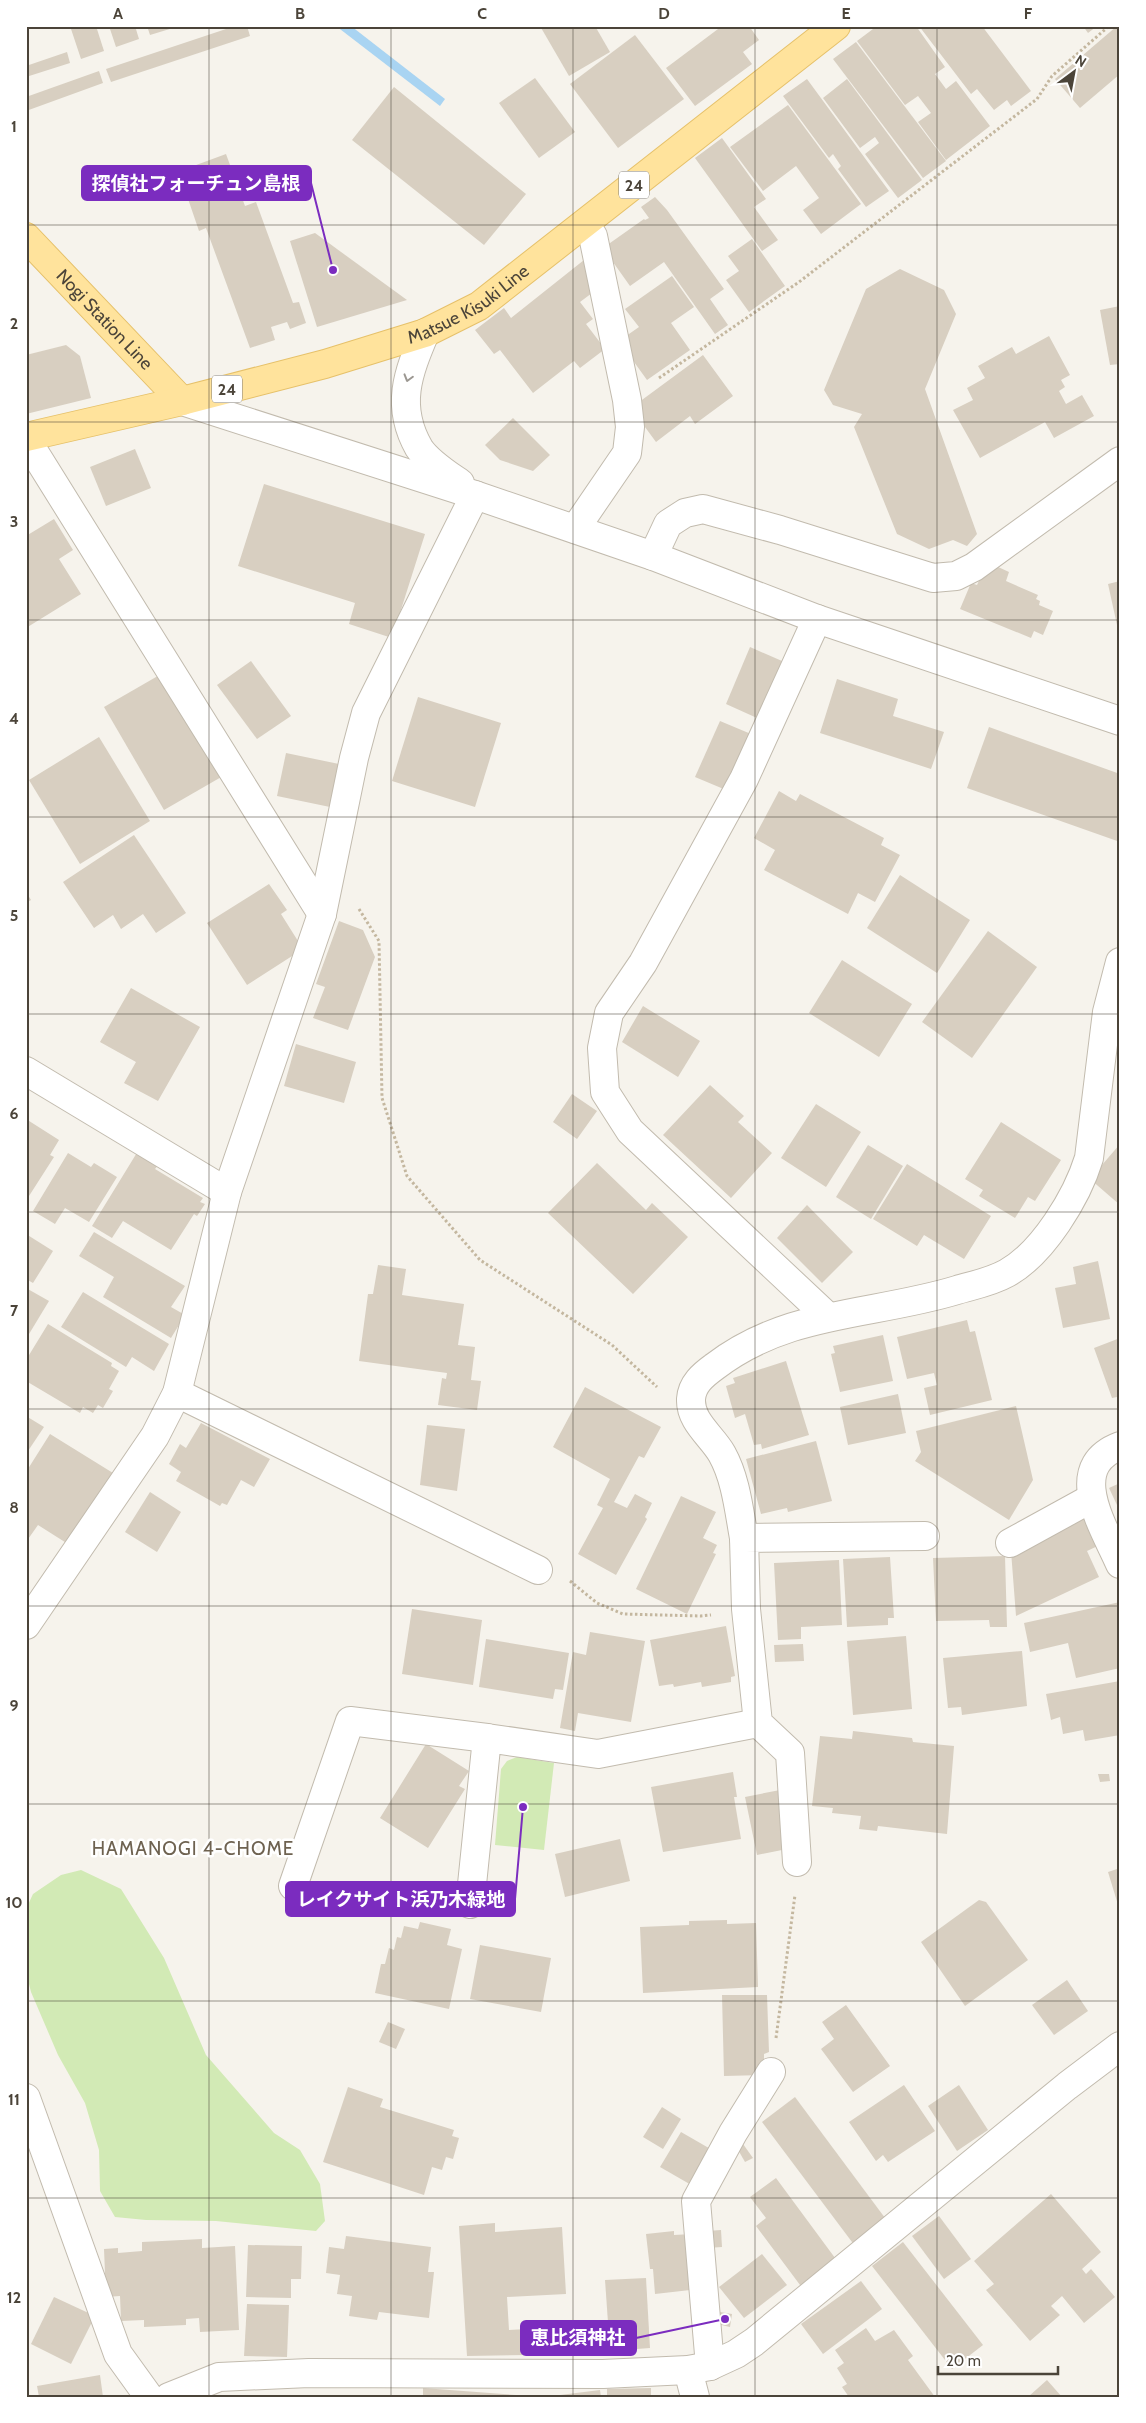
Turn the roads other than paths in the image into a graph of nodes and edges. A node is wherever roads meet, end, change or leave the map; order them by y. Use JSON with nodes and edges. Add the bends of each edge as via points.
{"nodes":[{"id":1,"x":836,"y":26,"type":"edge"},
{"id":2,"x":585,"y":224,"type":"junction"},
{"id":3,"x":26,"y":238,"type":"edge"},
{"id":4,"x":425,"y":333,"type":"junction"},
{"id":5,"x":182,"y":401,"type":"junction"},
{"id":6,"x":26,"y":438,"type":"edge"},
{"id":7,"x":1120,"y":461,"type":"edge"},
{"id":8,"x":475,"y":495,"type":"junction"},
{"id":9,"x":575,"y":529,"type":"junction"},
{"id":10,"x":653,"y":556,"type":"junction"},
{"id":11,"x":816,"y":619,"type":"junction"},
{"id":12,"x":1120,"y":721,"type":"edge"},
{"id":13,"x":322,"y":914,"type":"junction"},
{"id":14,"x":1120,"y":962,"type":"edge"},
{"id":15,"x":27,"y":1073,"type":"edge"},
{"id":16,"x":227,"y":1192,"type":"junction"},
{"id":17,"x":828,"y":1317,"type":"junction"},
{"id":18,"x":177,"y":1393,"type":"junction"},
{"id":19,"x":1120,"y":1446,"type":"edge"},
{"id":20,"x":1092,"y":1498,"type":"junction"},
{"id":21,"x":925,"y":1536,"type":"dead end"},
{"id":22,"x":744,"y":1538,"type":"junction"},
{"id":23,"x":1010,"y":1543,"type":"dead end"},
{"id":24,"x":1120,"y":1564,"type":"edge"},
{"id":25,"x":538,"y":1570,"type":"road end"},
{"id":26,"x":26,"y":1625,"type":"edge"},
{"id":27,"x":758,"y":1723,"type":"junction"},
{"id":28,"x":487,"y":1738,"type":"junction"},
{"id":29,"x":797,"y":1862,"type":"road end"},
{"id":30,"x":293,"y":1886,"type":"dead end"},
{"id":31,"x":470,"y":1904,"type":"dead end"},
{"id":32,"x":1120,"y":2046,"type":"edge"},
{"id":33,"x":771,"y":2072,"type":"road end"},
{"id":34,"x":26,"y":2098,"type":"edge"},
{"id":35,"x":699,"y":2368,"type":"junction"},
{"id":36,"x":149,"y":2397,"type":"edge"},
{"id":37,"x":169,"y":2397,"type":"edge"},
{"id":38,"x":695,"y":2397,"type":"edge"}],
"edges":[{"from":1,"to":2,"type":"main road","name":"Matsue Kisuki Line","number":"24"},
{"from":2,"to":4,"type":"main road","name":"Matsue Kisuki Line","number":"24","via":[[479,306]]},
{"from":2,"to":9,"type":"street","via":[[593,236],[630,427],[627,453]]},
{"from":3,"to":5,"type":"main road","name":"Nogi Station Line"},
{"from":4,"to":5,"type":"main road","name":"Matsue Kisuki Line","number":"24","via":[[325,364]]},
{"from":4,"to":8,"type":"street","one_way":true,"via":[[406,388],[406,406],[412,430],[420,449]]},
{"from":5,"to":6,"type":"main road","name":"Matsue Kisuki Line","number":"24"},
{"from":5,"to":8,"type":"street"},
{"from":6,"to":13,"type":"street"},
{"from":7,"to":10,"type":"street","via":[[974,567],[950,578],[933,578],[703,509],[685,512],[668,524]]},
{"from":8,"to":9,"type":"street"},
{"from":8,"to":13,"type":"street","via":[[366,713]]},
{"from":9,"to":10,"type":"street"},
{"from":10,"to":11,"type":"street"},
{"from":11,"to":12,"type":"street"},
{"from":11,"to":17,"type":"street","via":[[744,779],[643,964],[608,1013],[602,1048],[605,1092],[630,1131]]},
{"from":13,"to":16,"type":"street"},
{"from":14,"to":17,"type":"street","via":[[1107,1012],[1084,1175],[1048,1234],[1018,1266],[992,1280],[936,1297]]},
{"from":15,"to":16,"type":"street"},
{"from":16,"to":18,"type":"street"},
{"from":17,"to":22,"type":"street","via":[[784,1328],[734,1352],[702,1376],[692,1391],[692,1408],[698,1421],[723,1454],[738,1498]]},
{"from":18,"to":25,"type":"street"},
{"from":18,"to":26,"type":"street","via":[[155,1436]]},
{"from":19,"to":20,"type":"street","via":[[1100,1458],[1092,1471]]},
{"from":20,"to":23,"type":"street"},
{"from":20,"to":24,"type":"street"},
{"from":21,"to":22,"type":"street"},
{"from":22,"to":27,"type":"street","via":[[746,1609]]},
{"from":27,"to":28,"type":"street","via":[[598,1754]]},
{"from":27,"to":29,"type":"street","via":[[790,1753]]},
{"from":28,"to":30,"type":"street","via":[[350,1721]]},
{"from":28,"to":31,"type":"street"},
{"from":32,"to":35,"type":"street","via":[[754,2342],[736,2354]]},
{"from":33,"to":35,"type":"street","via":[[696,2201]]},
{"from":34,"to":36,"type":"street","via":[[118,2354]]},
{"from":35,"to":37,"type":"street","via":[[603,2374],[309,2373],[220,2377]]},
{"from":35,"to":38,"type":"street"}]}
